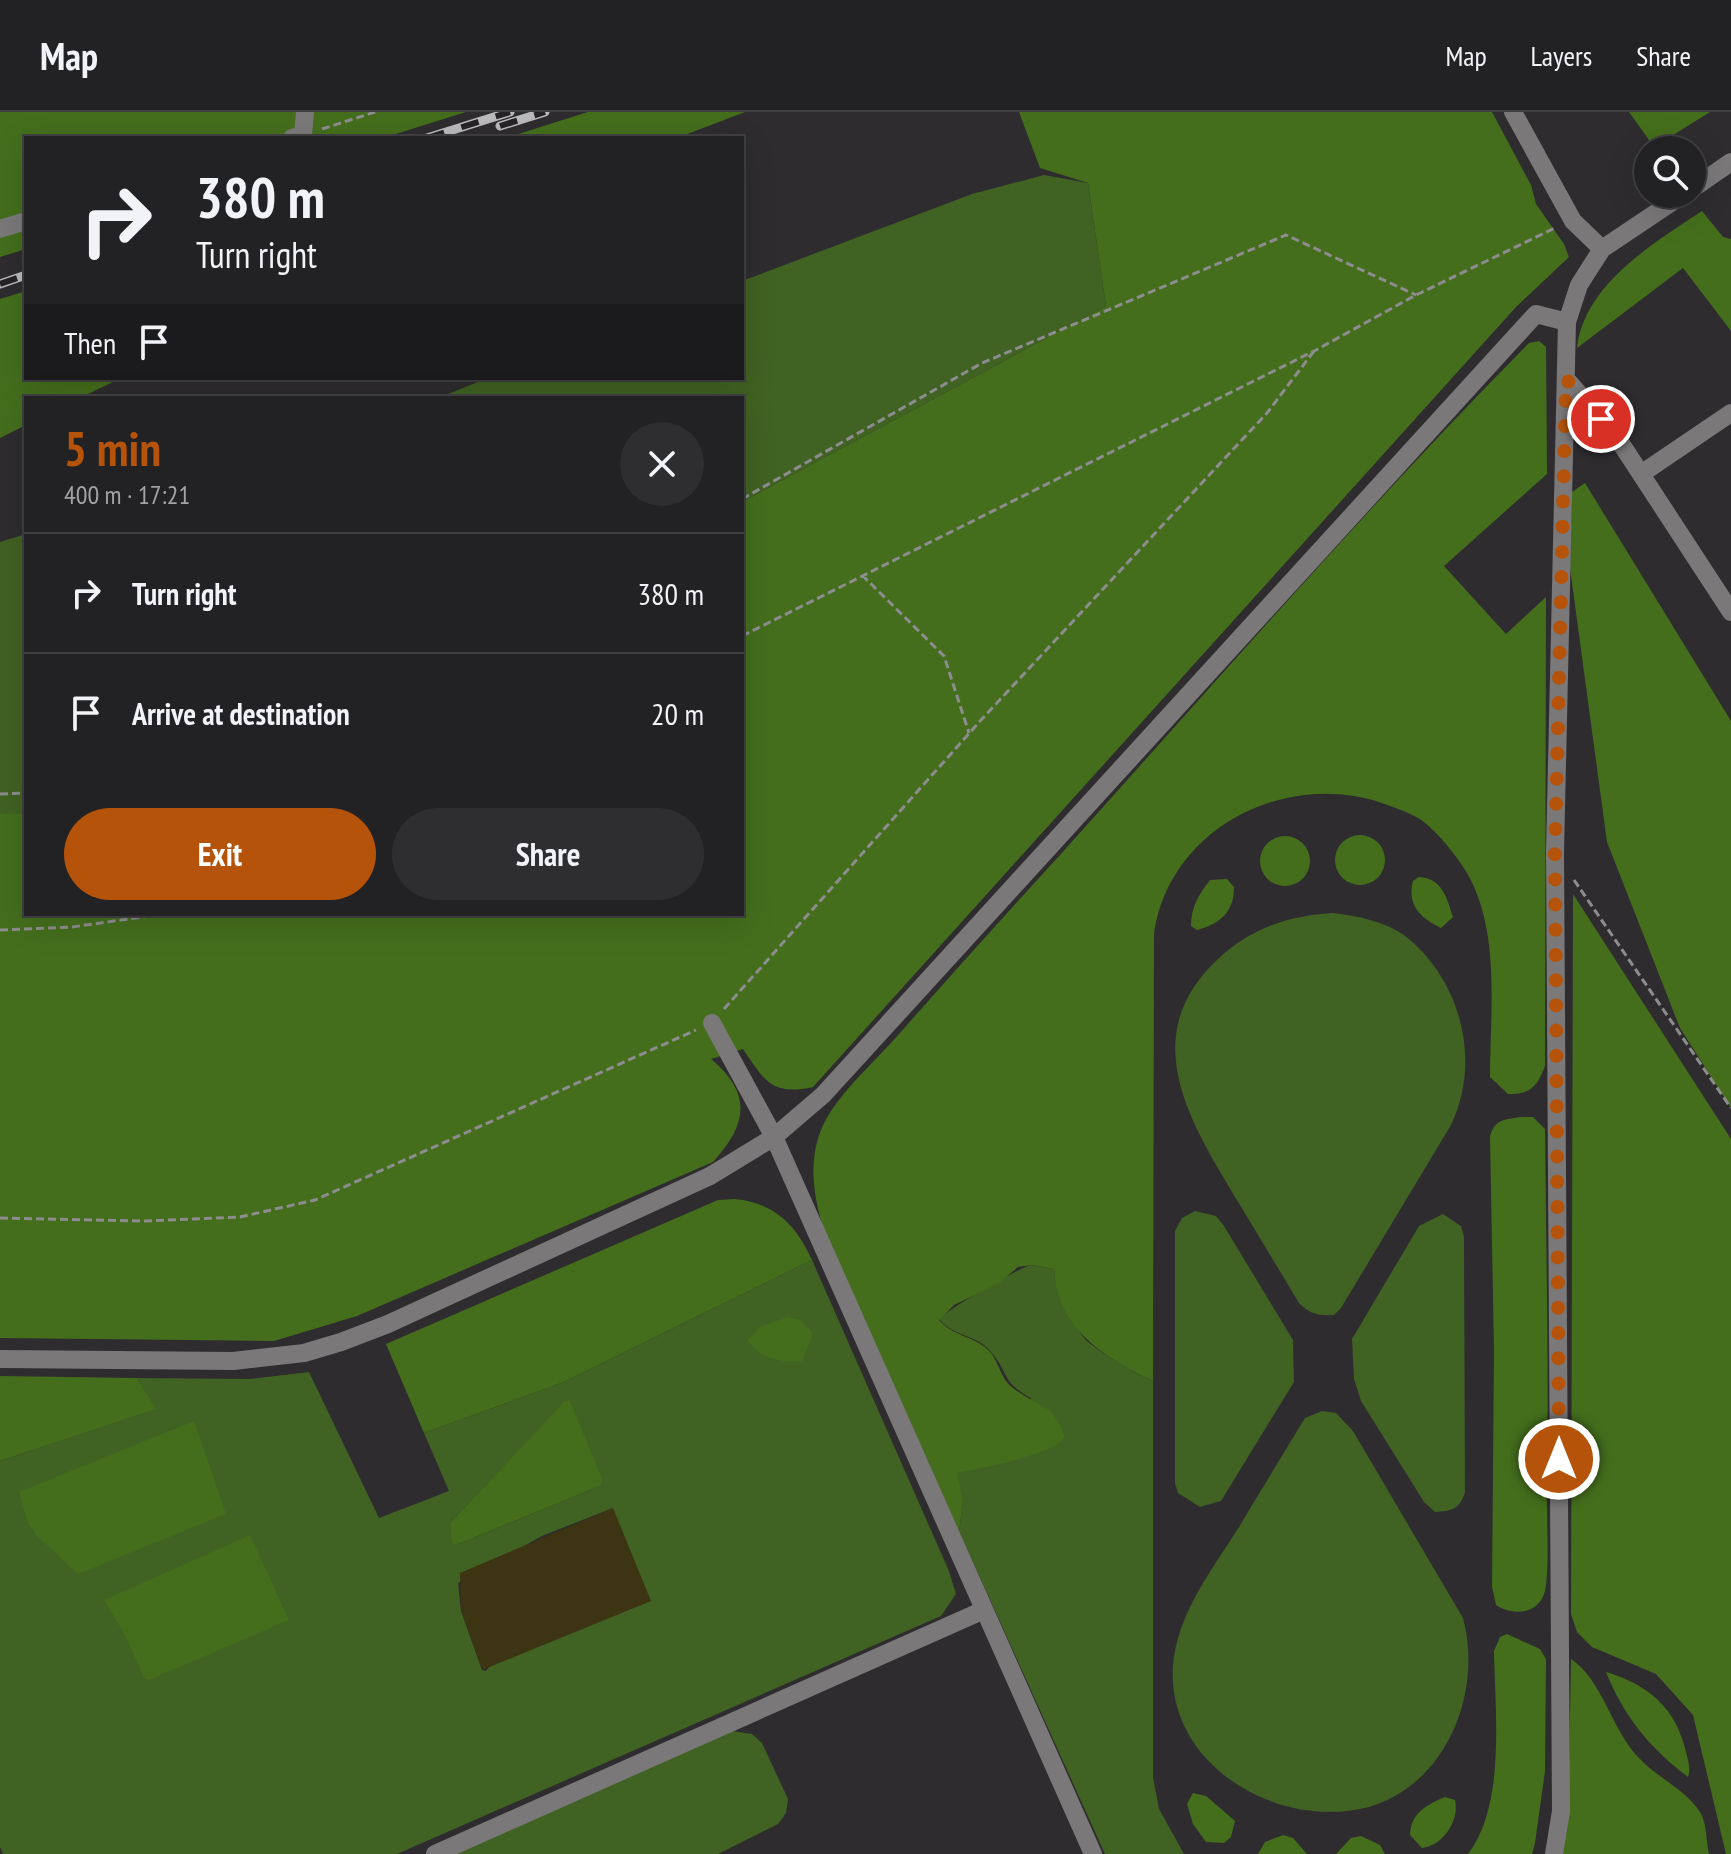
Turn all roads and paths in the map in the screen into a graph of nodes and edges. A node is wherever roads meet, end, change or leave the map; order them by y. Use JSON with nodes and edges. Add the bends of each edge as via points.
{"nodes":[{"id":1,"x":305,"y":112,"type":"edge"},
{"id":2,"x":375,"y":112,"type":"edge"},
{"id":3,"x":1513,"y":112,"type":"edge"},
{"id":4,"x":298,"y":136,"type":"edge"},
{"id":5,"x":1731,"y":162,"type":"edge"},
{"id":6,"x":1706,"y":179,"type":"edge"},
{"id":7,"x":1663,"y":208,"type":"edge"},
{"id":8,"x":1573,"y":221,"type":"junction"},
{"id":9,"x":24,"y":222,"type":"edge"},
{"id":10,"x":0,"y":229,"type":"edge"},
{"id":11,"x":1602,"y":249,"type":"junction"},
{"id":12,"x":1416,"y":295,"type":"junction"},
{"id":13,"x":1567,"y":322,"type":"junction"},
{"id":14,"x":1314,"y":351,"type":"junction"},
{"id":15,"x":1566,"y":379,"type":"junction"},
{"id":16,"x":1731,"y":413,"type":"edge"},
{"id":17,"x":1641,"y":474,"type":"junction"},
{"id":18,"x":744,"y":498,"type":"edge"},
{"id":19,"x":862,"y":575,"type":"junction"},
{"id":20,"x":1731,"y":612,"type":"edge"},
{"id":21,"x":744,"y":635,"type":"edge"},
{"id":22,"x":969,"y":736,"type":"junction"},
{"id":23,"x":24,"y":793,"type":"edge"},
{"id":24,"x":0,"y":794,"type":"edge"},
{"id":25,"x":1573,"y":878,"type":"dead end"},
{"id":26,"x":150,"y":916,"type":"edge"},
{"id":27,"x":0,"y":930,"type":"edge"},
{"id":28,"x":712,"y":1023,"type":"junction"},
{"id":29,"x":1731,"y":1108,"type":"edge"},
{"id":30,"x":774,"y":1137,"type":"junction"},
{"id":31,"x":0,"y":1218,"type":"edge"},
{"id":32,"x":0,"y":1359,"type":"edge"},
{"id":33,"x":984,"y":1610,"type":"junction"},
{"id":34,"x":435,"y":1854,"type":"edge"},
{"id":35,"x":1093,"y":1854,"type":"edge"},
{"id":36,"x":1554,"y":1854,"type":"edge"}],
"edges":[{"from":1,"to":4,"type":"street"},
{"from":2,"to":4,"type":"path"},
{"from":3,"to":8,"type":"street"},
{"from":5,"to":6,"type":"street"},
{"from":7,"to":11,"type":"street"},
{"from":8,"to":11,"type":"street"},
{"from":8,"to":12,"type":"path"},
{"from":9,"to":10,"type":"street"},
{"from":11,"to":13,"type":"street","via":[[1579,285]]},
{"from":12,"to":14,"type":"path"},
{"from":12,"to":18,"type":"path","via":[[1286,235],[982,363]]},
{"from":13,"to":15,"type":"street"},
{"from":13,"to":30,"type":"street","via":[[1536,314],[823,1095]]},
{"from":14,"to":19,"type":"path"},
{"from":14,"to":22,"type":"path","via":[[1267,413]]},
{"from":15,"to":17,"type":"street"},
{"from":15,"to":36,"type":"street","via":[[1555,852],[1561,1811]]},
{"from":16,"to":17,"type":"street"},
{"from":17,"to":20,"type":"street"},
{"from":19,"to":21,"type":"path"},
{"from":19,"to":22,"type":"path","via":[[944,656]]},
{"from":22,"to":28,"type":"path"},
{"from":23,"to":24,"type":"path"},
{"from":25,"to":29,"type":"path"},
{"from":26,"to":27,"type":"path"},
{"from":28,"to":30,"type":"street"},
{"from":28,"to":31,"type":"path","via":[[315,1200],[240,1217]]},
{"from":30,"to":32,"type":"street","via":[[710,1176],[416,1311],[304,1353],[233,1361]]},
{"from":30,"to":33,"type":"street"},
{"from":33,"to":34,"type":"street"},
{"from":33,"to":35,"type":"street"}]}
